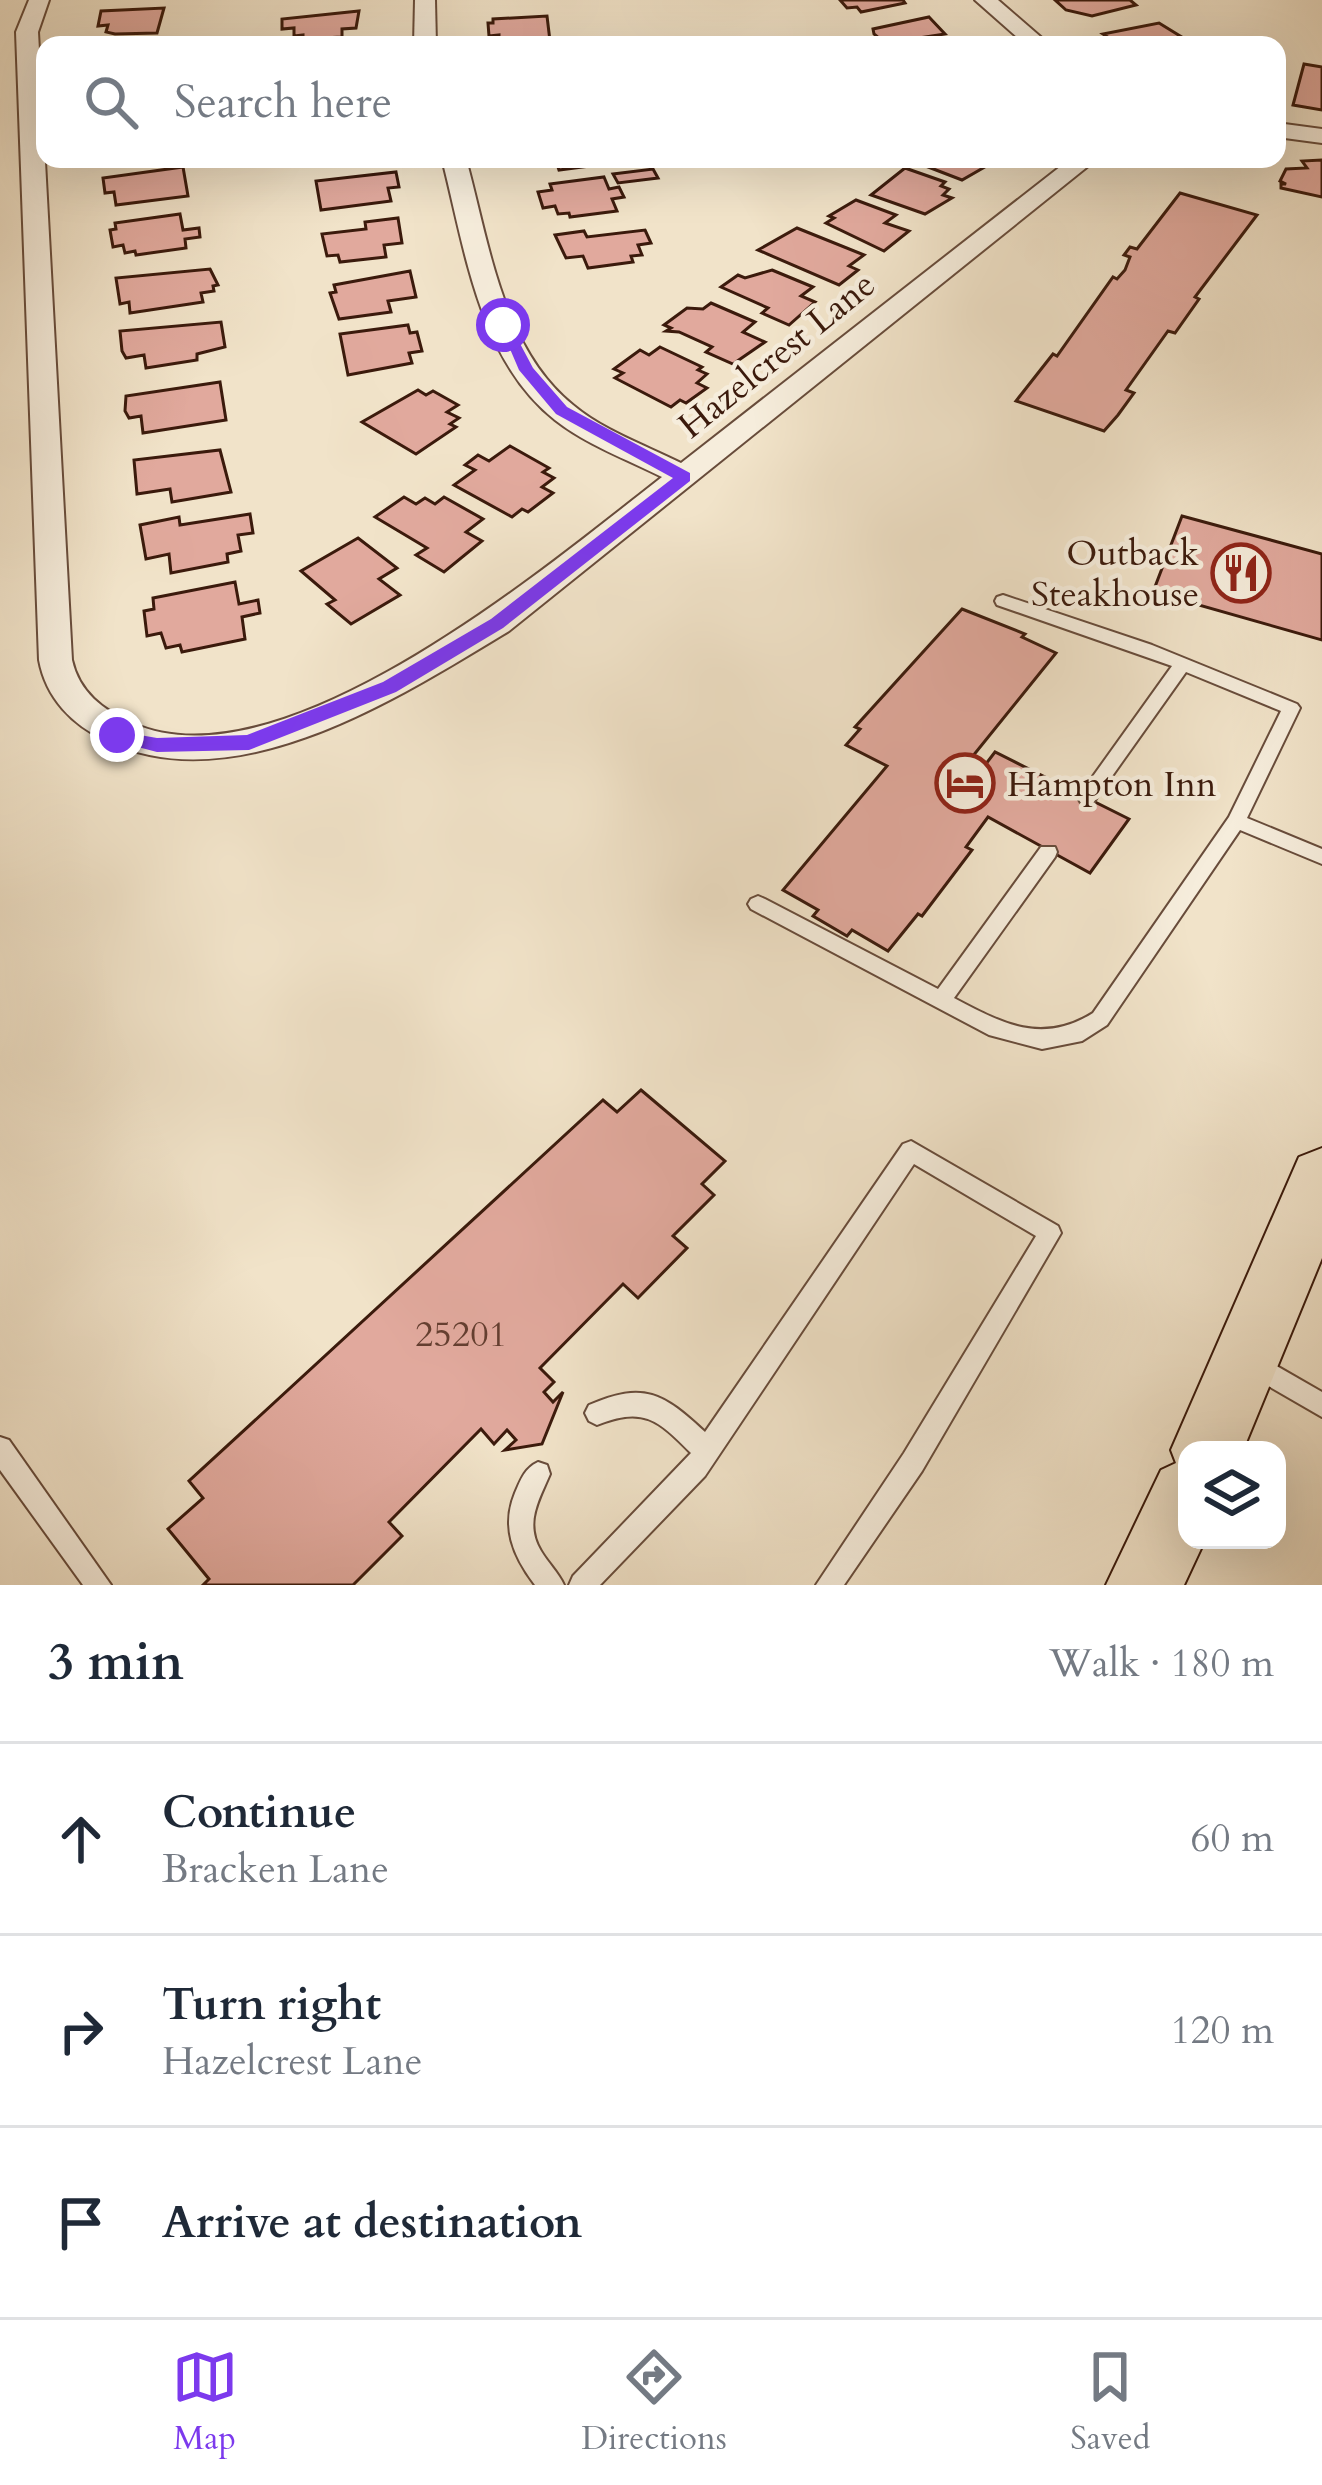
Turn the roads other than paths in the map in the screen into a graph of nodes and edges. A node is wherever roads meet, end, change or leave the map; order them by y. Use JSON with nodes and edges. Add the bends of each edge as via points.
{"nodes":[{"id":1,"x":39,"y":0,"type":"edge"},
{"id":2,"x":425,"y":0,"type":"edge"},
{"id":3,"x":985,"y":0,"type":"edge"},
{"id":4,"x":424,"y":36,"type":"edge"},
{"id":5,"x":1028,"y":36,"type":"edge"},
{"id":6,"x":1286,"y":131,"type":"edge"},
{"id":7,"x":1322,"y":136,"type":"edge"},
{"id":8,"x":457,"y":168,"type":"edge"},
{"id":9,"x":1073,"y":168,"type":"edge"},
{"id":10,"x":685,"y":477,"type":"junction"},
{"id":11,"x":1004,"y":601,"type":"dead end"},
{"id":12,"x":1183,"y":664,"type":"junction"},
{"id":13,"x":1087,"y":798,"type":"dead end"},
{"id":14,"x":1236,"y":821,"type":"junction"},
{"id":15,"x":1048,"y":852,"type":"dead end"},
{"id":16,"x":1322,"y":857,"type":"edge"},
{"id":17,"x":758,"y":904,"type":"dead end"},
{"id":18,"x":941,"y":1001,"type":"junction"},
{"id":19,"x":1322,"y":1178,"type":"edge"},
{"id":20,"x":1247,"y":1360,"type":"junction"},
{"id":21,"x":1322,"y":1405,"type":"edge"},
{"id":22,"x":597,"y":1413,"type":"dead end"},
{"id":23,"x":1211,"y":1441,"type":"edge"},
{"id":24,"x":0,"y":1449,"type":"edge"},
{"id":25,"x":707,"y":1451,"type":"junction"},
{"id":26,"x":538,"y":1474,"type":"dead end"},
{"id":27,"x":1178,"y":1515,"type":"edge"},
{"id":28,"x":98,"y":1585,"type":"edge"},
{"id":29,"x":551,"y":1585,"type":"edge"},
{"id":30,"x":583,"y":1585,"type":"edge"},
{"id":31,"x":829,"y":1585,"type":"edge"},
{"id":32,"x":1144,"y":1585,"type":"edge"}],
"edges":[{"from":1,"to":10,"type":"street","name":"Hazelcrest Lane","via":[[27,32],[50,611],[59,679],[88,714],[117,735],[157,745],[249,742],[389,687],[497,623]]},
{"from":2,"to":4,"type":"street"},
{"from":3,"to":5,"type":"street"},
{"from":6,"to":7,"type":"street"},
{"from":8,"to":10,"type":"street","via":[[503,325],[527,370],[562,410]]},
{"from":9,"to":10,"type":"street","name":"Hazelcrest Lane"},
{"from":11,"to":12,"type":"lane"},
{"from":12,"to":13,"type":"lane"},
{"from":12,"to":14,"type":"lane","via":[[1291,708]]},
{"from":14,"to":16,"type":"lane"},
{"from":14,"to":18,"type":"lane","via":[[1100,1019],[1075,1035],[1042,1040],[989,1026]]},
{"from":15,"to":18,"type":"lane"},
{"from":17,"to":18,"type":"lane"},
{"from":19,"to":20,"type":"main road"},
{"from":20,"to":21,"type":"lane"},
{"from":20,"to":23,"type":"main road"},
{"from":22,"to":25,"type":"lane","via":[[622,1400],[646,1402]]},
{"from":24,"to":28,"type":"lane"},
{"from":25,"to":30,"type":"lane"},
{"from":25,"to":31,"type":"lane","via":[[911,1151],[1050,1233]]},
{"from":26,"to":29,"type":"lane","via":[[522,1499],[519,1534]]},
{"from":27,"to":32,"type":"main road"}]}
